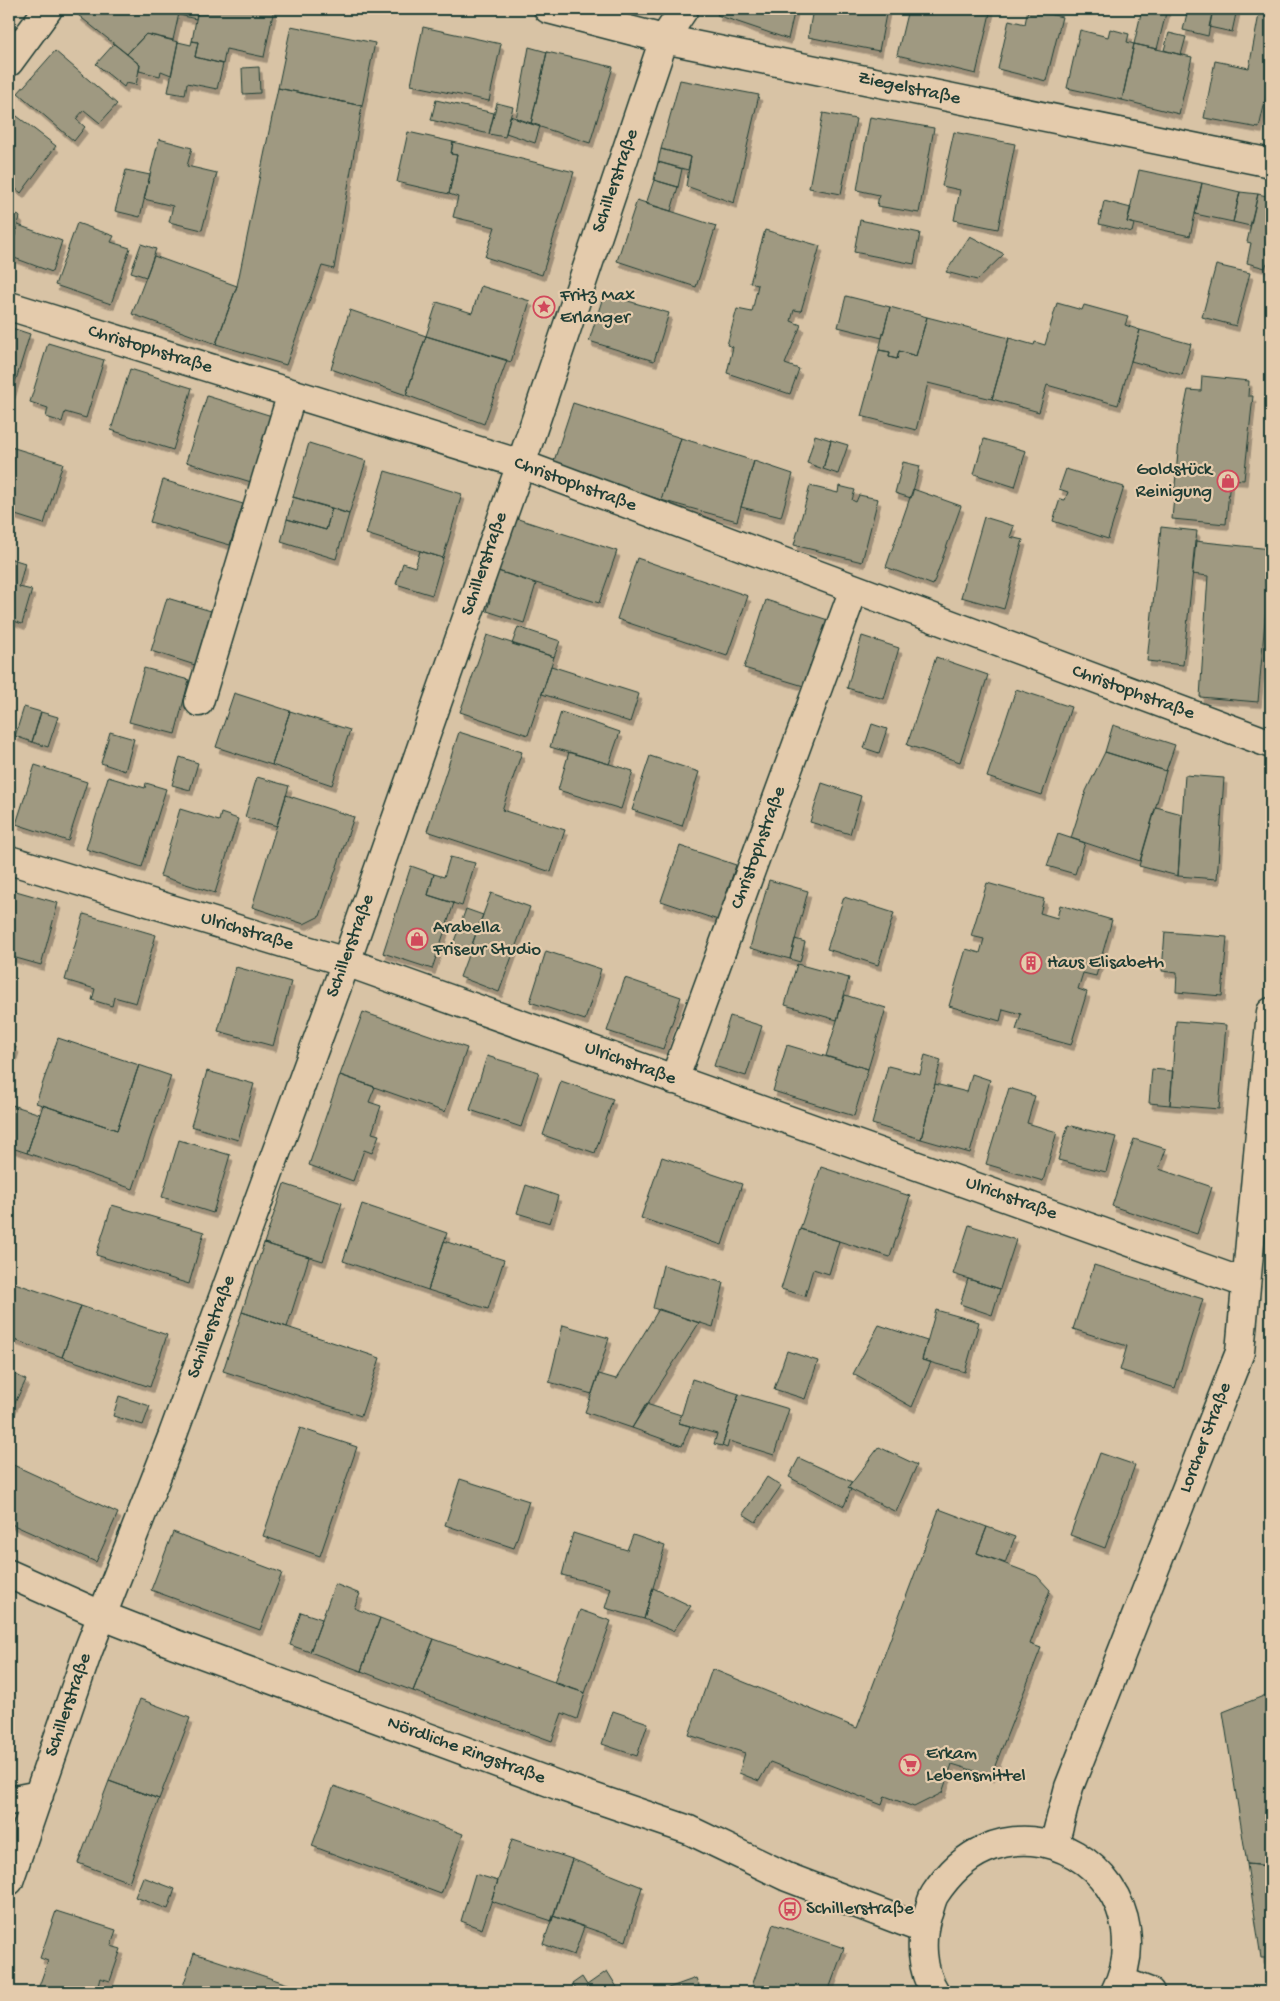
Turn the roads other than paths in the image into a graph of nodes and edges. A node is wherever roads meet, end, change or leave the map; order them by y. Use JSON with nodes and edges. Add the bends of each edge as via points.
{"nodes":[{"id":1,"x":48,"y":9,"type":"edge"},
{"id":2,"x":548,"y":9,"type":"edge"},
{"id":3,"x":684,"y":9,"type":"edge"},
{"id":4,"x":664,"y":39,"type":"junction"},
{"id":5,"x":9,"y":62,"type":"edge"},
{"id":6,"x":1271,"y":163,"type":"edge"},
{"id":7,"x":9,"y":306,"type":"edge"},
{"id":8,"x":292,"y":394,"type":"junction"},
{"id":9,"x":521,"y":464,"type":"junction"},
{"id":10,"x":854,"y":589,"type":"junction"},
{"id":11,"x":199,"y":702,"type":"dead end"},
{"id":12,"x":1271,"y":744,"type":"edge"},
{"id":13,"x":9,"y":860,"type":"edge"},
{"id":14,"x":346,"y":962,"type":"junction"},
{"id":15,"x":1271,"y":1012,"type":"edge"},
{"id":16,"x":674,"y":1080,"type":"junction"},
{"id":17,"x":1245,"y":1283,"type":"junction"},
{"id":18,"x":9,"y":1574,"type":"edge"},
{"id":19,"x":101,"y":1615,"type":"junction"},
{"id":20,"x":39,"y":1795,"type":"junction"},
{"id":21,"x":9,"y":1801,"type":"edge"},
{"id":22,"x":1054,"y":1845,"type":"junction"},
{"id":23,"x":9,"y":1882,"type":"edge"},
{"id":24,"x":923,"y":1929,"type":"junction"},
{"id":25,"x":1118,"y":1986,"type":"edge"},
{"id":26,"x":935,"y":1992,"type":"edge"},
{"id":27,"x":1150,"y":1992,"type":"edge"}],
"edges":[{"from":1,"to":5,"type":"street"},
{"from":2,"to":4,"type":"street","name":"Ziegelstraße"},
{"from":3,"to":4,"type":"street","name":"Schillerstraße"},
{"from":4,"to":6,"type":"street","name":"Ziegelstraße"},
{"from":4,"to":9,"type":"street","name":"Schillerstraße"},
{"from":7,"to":8,"type":"street","name":"Christophstraße"},
{"from":8,"to":9,"type":"street","name":"Christophstraße"},
{"from":8,"to":11,"type":"street"},
{"from":9,"to":10,"type":"street","name":"Christophstraße"},
{"from":9,"to":14,"type":"street","name":"Schillerstraße"},
{"from":10,"to":12,"type":"street","name":"Christophstraße"},
{"from":10,"to":16,"type":"street","name":"Christophstraße"},
{"from":13,"to":14,"type":"street","name":"Ulrichstraße"},
{"from":14,"to":16,"type":"street","name":"Ulrichstraße"},
{"from":14,"to":19,"type":"street","name":"Schillerstraße","via":[[172,1436]]},
{"from":15,"to":17,"type":"street","name":"Lorcher Straße"},
{"from":16,"to":17,"type":"street","name":"Ulrichstraße"},
{"from":17,"to":22,"type":"street","name":"Lorcher Straße","via":[[1240,1352],[1069,1787]]},
{"from":18,"to":19,"type":"street","name":"Nördliche Ringstraße"},
{"from":19,"to":20,"type":"street","name":"Schillerstraße"},
{"from":19,"to":24,"type":"street","name":"Nördliche Ringstraße","via":[[560,1786],[689,1830],[787,1877]]},
{"from":20,"to":21,"type":"street"},
{"from":20,"to":23,"type":"street","name":"Schillerstraße"},
{"from":22,"to":24,"type":"street","via":[[1018,1841],[984,1849],[955,1868],[934,1896]]},
{"from":22,"to":25,"type":"street","via":[[1084,1859],[1108,1883],[1124,1913],[1128,1947]]},
{"from":24,"to":26,"type":"street","via":[[923,1959]]},
{"from":25,"to":27,"type":"street"}]}
